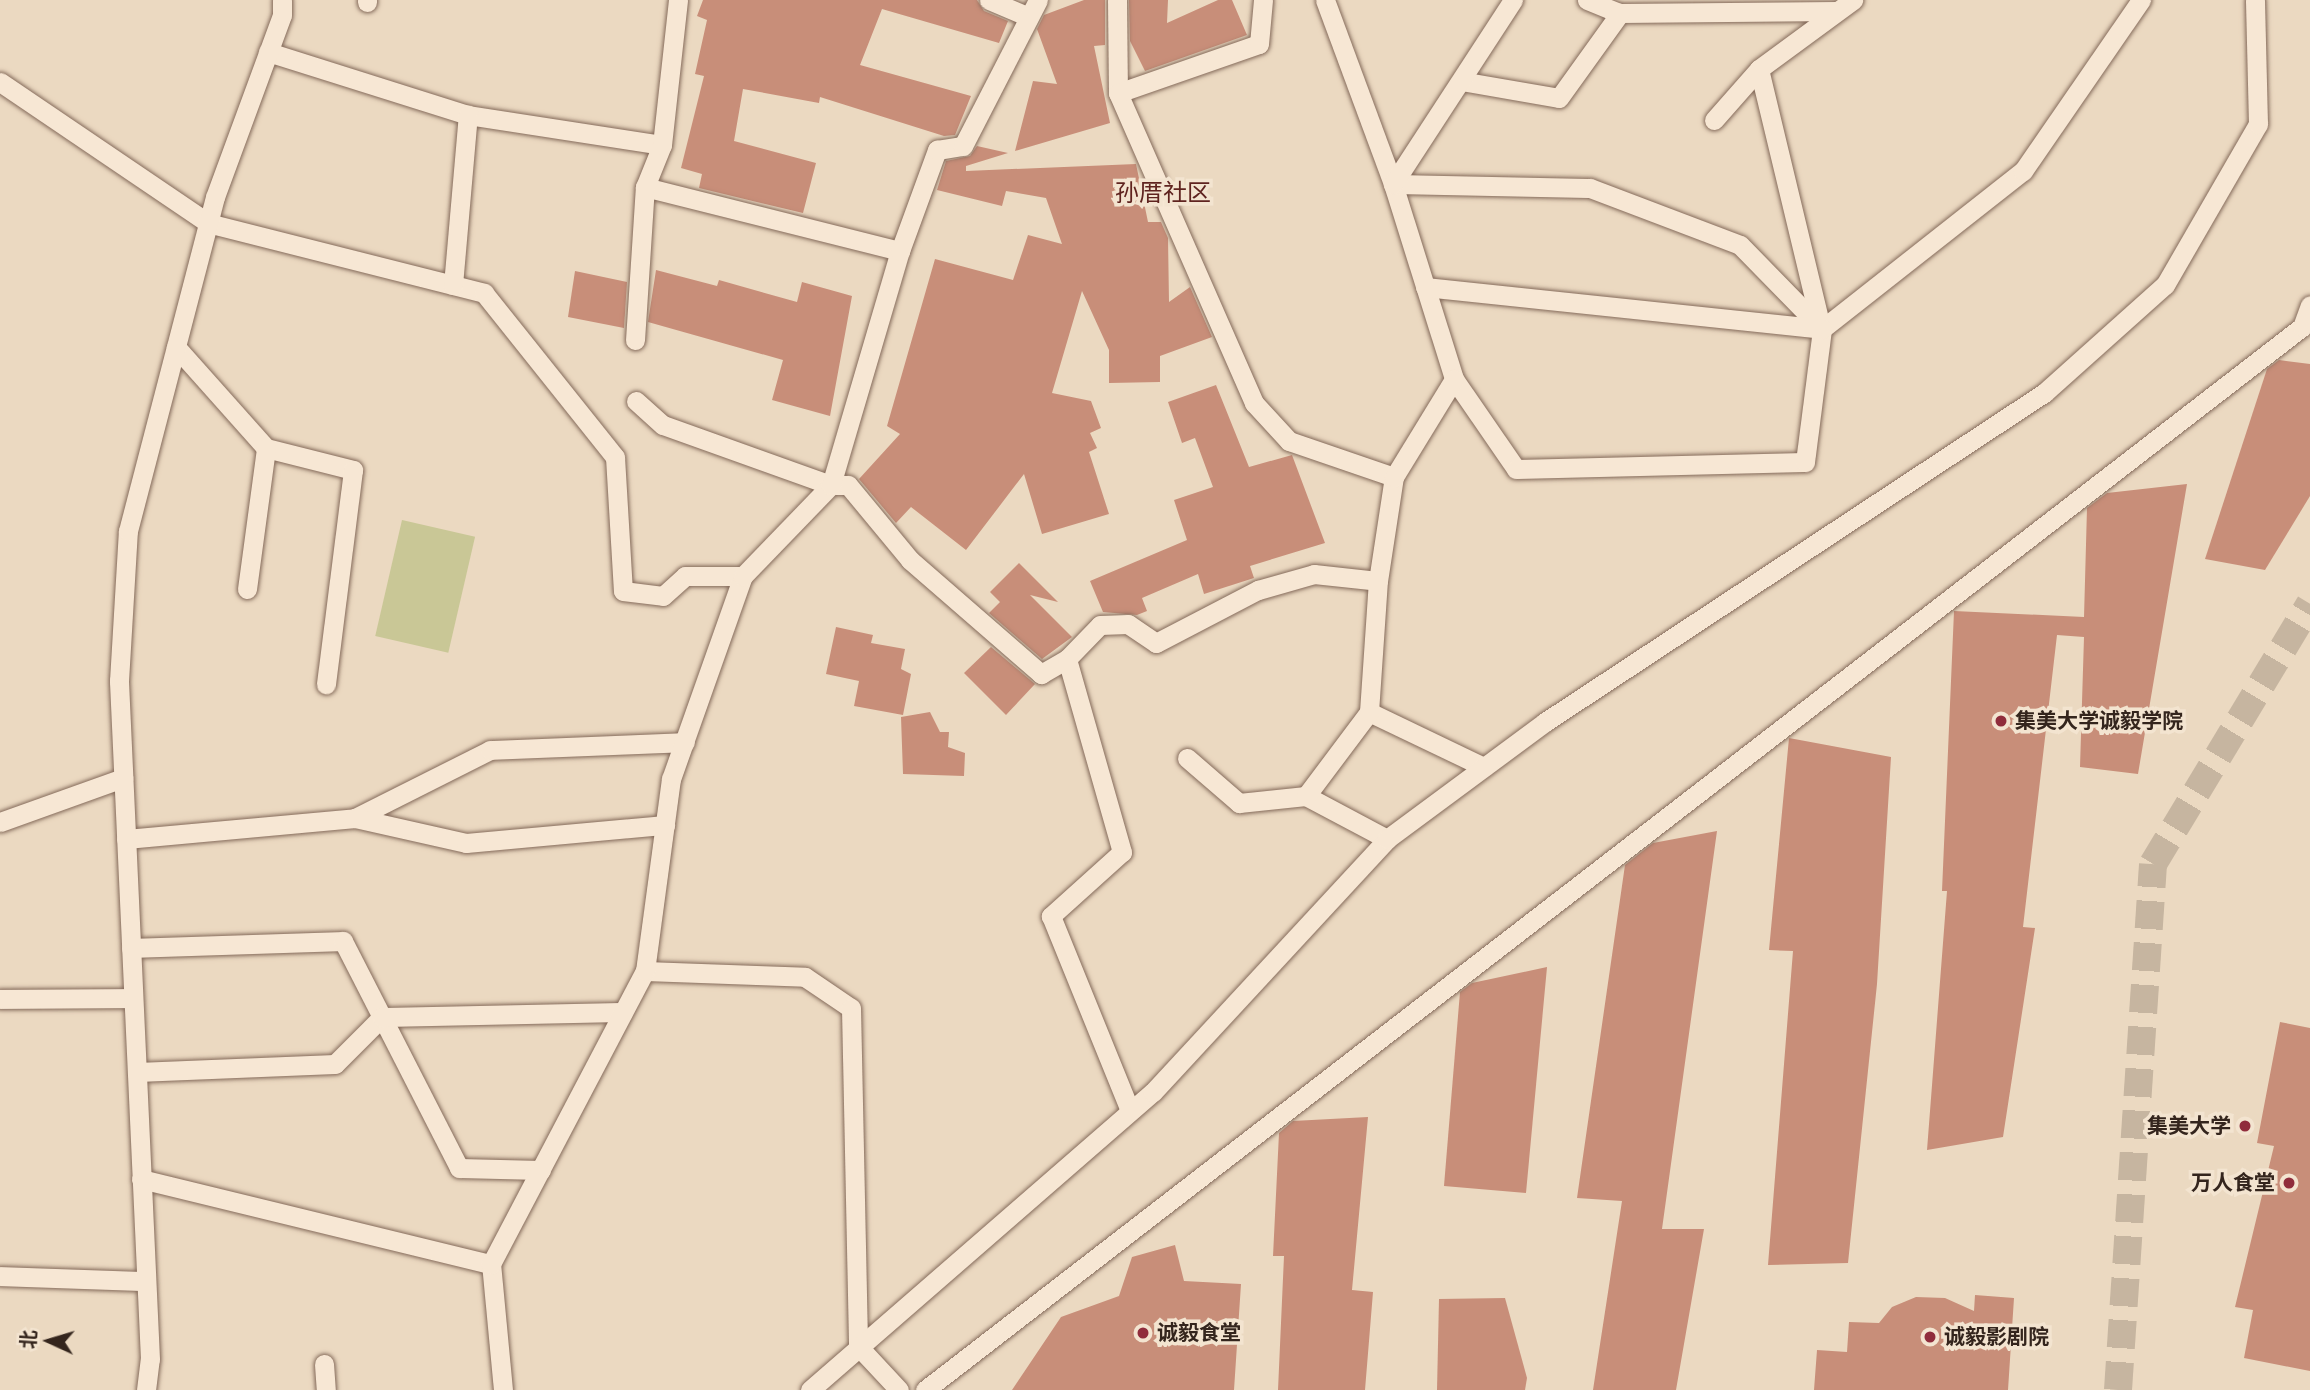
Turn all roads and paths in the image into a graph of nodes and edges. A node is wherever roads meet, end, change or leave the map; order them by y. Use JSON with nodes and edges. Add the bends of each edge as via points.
{"nodes":[{"id":1,"x":282,"y":0,"type":"edge"},
{"id":2,"x":678,"y":0,"type":"edge"},
{"id":3,"x":989,"y":0,"type":"edge"},
{"id":4,"x":1116,"y":0,"type":"edge"},
{"id":5,"x":1263,"y":0,"type":"edge"},
{"id":6,"x":1325,"y":0,"type":"edge"},
{"id":7,"x":1513,"y":0,"type":"edge"},
{"id":8,"x":1587,"y":0,"type":"edge"},
{"id":9,"x":2141,"y":0,"type":"edge"},
{"id":10,"x":2255,"y":0,"type":"edge"},
{"id":11,"x":1845,"y":6,"type":"edge"},
{"id":12,"x":1033,"y":8,"type":"edge"},
{"id":13,"x":1620,"y":13,"type":"junction"},
{"id":14,"x":268,"y":52,"type":"junction"},
{"id":15,"x":1759,"y":69,"type":"junction"},
{"id":16,"x":1461,"y":80,"type":"junction"},
{"id":17,"x":0,"y":82,"type":"edge"},
{"id":18,"x":1118,"y":93,"type":"junction"},
{"id":19,"x":468,"y":115,"type":"junction"},
{"id":20,"x":1714,"y":120,"type":"dead end"},
{"id":21,"x":662,"y":145,"type":"junction"},
{"id":22,"x":1393,"y":184,"type":"junction"},
{"id":23,"x":645,"y":187,"type":"junction"},
{"id":24,"x":208,"y":223,"type":"junction"},
{"id":25,"x":900,"y":251,"type":"junction"},
{"id":26,"x":453,"y":285,"type":"junction"},
{"id":27,"x":1425,"y":287,"type":"junction"},
{"id":28,"x":2310,"y":305,"type":"edge"},
{"id":29,"x":2306,"y":328,"type":"edge"},
{"id":30,"x":1822,"y":329,"type":"junction"},
{"id":31,"x":635,"y":340,"type":"dead end"},
{"id":32,"x":176,"y":347,"type":"junction"},
{"id":33,"x":1454,"y":379,"type":"junction"},
{"id":34,"x":636,"y":401,"type":"dead end"},
{"id":35,"x":266,"y":447,"type":"junction"},
{"id":36,"x":1394,"y":477,"type":"junction"},
{"id":37,"x":831,"y":485,"type":"junction"},
{"id":38,"x":743,"y":576,"type":"junction"},
{"id":39,"x":1378,"y":580,"type":"junction"},
{"id":40,"x":247,"y":589,"type":"dead end"},
{"id":41,"x":1067,"y":659,"type":"junction"},
{"id":42,"x":326,"y":684,"type":"dead end"},
{"id":43,"x":1369,"y":712,"type":"junction"},
{"id":44,"x":685,"y":742,"type":"junction"},
{"id":45,"x":1187,"y":758,"type":"dead end"},
{"id":46,"x":1483,"y":767,"type":"junction"},
{"id":47,"x":123,"y":778,"type":"junction"},
{"id":48,"x":1306,"y":796,"type":"junction"},
{"id":49,"x":355,"y":818,"type":"junction"},
{"id":50,"x":0,"y":822,"type":"edge"},
{"id":51,"x":665,"y":825,"type":"junction"},
{"id":52,"x":126,"y":839,"type":"junction"},
{"id":53,"x":1387,"y":839,"type":"junction"},
{"id":54,"x":131,"y":948,"type":"junction"},
{"id":55,"x":645,"y":971,"type":"junction"},
{"id":56,"x":133,"y":998,"type":"junction"},
{"id":57,"x":0,"y":999,"type":"edge"},
{"id":58,"x":623,"y":1012,"type":"junction"},
{"id":59,"x":382,"y":1017,"type":"junction"},
{"id":60,"x":137,"y":1072,"type":"junction"},
{"id":61,"x":1130,"y":1111,"type":"junction"},
{"id":62,"x":541,"y":1170,"type":"junction"},
{"id":63,"x":142,"y":1179,"type":"junction"},
{"id":64,"x":491,"y":1264,"type":"junction"},
{"id":65,"x":0,"y":1276,"type":"edge"},
{"id":66,"x":146,"y":1281,"type":"junction"},
{"id":67,"x":858,"y":1346,"type":"junction"},
{"id":68,"x":324,"y":1364,"type":"dead end"},
{"id":69,"x":146,"y":1390,"type":"edge"},
{"id":70,"x":326,"y":1390,"type":"edge"},
{"id":71,"x":503,"y":1390,"type":"edge"},
{"id":72,"x":810,"y":1390,"type":"edge"},
{"id":73,"x":899,"y":1390,"type":"edge"},
{"id":74,"x":925,"y":1390,"type":"edge"}],
"edges":[{"from":1,"to":14,"type":"street"},
{"from":2,"to":21,"type":"street"},
{"from":3,"to":12,"type":"street"},
{"from":4,"to":18,"type":"street"},
{"from":5,"to":18,"type":"street","via":[[1259,44]]},
{"from":6,"to":22,"type":"street"},
{"from":7,"to":16,"type":"street"},
{"from":8,"to":13,"type":"street"},
{"from":9,"to":30,"type":"street","via":[[2024,170]]},
{"from":10,"to":46,"type":"street","via":[[2258,124],[2165,285],[2044,393]]},
{"from":11,"to":13,"type":"street"},
{"from":11,"to":15,"type":"street"},
{"from":12,"to":25,"type":"street","via":[[963,146],[937,150]]},
{"from":13,"to":16,"type":"street","via":[[1559,98]]},
{"from":14,"to":19,"type":"street"},
{"from":14,"to":24,"type":"street"},
{"from":15,"to":20,"type":"street"},
{"from":15,"to":30,"type":"street"},
{"from":16,"to":22,"type":"street"},
{"from":17,"to":24,"type":"street"},
{"from":18,"to":36,"type":"street","via":[[1254,403],[1289,441]]},
{"from":19,"to":21,"type":"street"},
{"from":19,"to":26,"type":"street"},
{"from":21,"to":23,"type":"street"},
{"from":22,"to":27,"type":"street"},
{"from":22,"to":30,"type":"street","via":[[1590,188],[1740,245]]},
{"from":23,"to":25,"type":"street"},
{"from":23,"to":31,"type":"street"},
{"from":24,"to":26,"type":"street"},
{"from":24,"to":32,"type":"street"},
{"from":25,"to":37,"type":"street"},
{"from":26,"to":38,"type":"street","via":[[485,293],[615,457],[623,591],[663,596],[685,576]]},
{"from":27,"to":30,"type":"street"},
{"from":27,"to":33,"type":"street"},
{"from":28,"to":29,"type":"street"},
{"from":29,"to":74,"type":"street"},
{"from":30,"to":33,"type":"street","via":[[1805,462],[1516,469]]},
{"from":32,"to":35,"type":"street"},
{"from":32,"to":47,"type":"street","via":[[128,531],[119,681]]},
{"from":33,"to":36,"type":"street"},
{"from":34,"to":37,"type":"street","via":[[663,425]]},
{"from":35,"to":40,"type":"street"},
{"from":35,"to":42,"type":"street","via":[[353,470]]},
{"from":36,"to":39,"type":"street"},
{"from":37,"to":38,"type":"street"},
{"from":37,"to":41,"type":"street","via":[[848,485],[910,560],[1041,674]]},
{"from":38,"to":44,"type":"street"},
{"from":39,"to":41,"type":"street","via":[[1302,577],[1258,590],[1156,643],[1128,624],[1100,625]]},
{"from":39,"to":43,"type":"street"},
{"from":41,"to":61,"type":"street","via":[[1122,852],[1051,916]]},
{"from":43,"to":46,"type":"street"},
{"from":43,"to":48,"type":"street"},
{"from":44,"to":49,"type":"street","via":[[491,750]]},
{"from":44,"to":51,"type":"street","via":[[671,779]]},
{"from":45,"to":48,"type":"street","via":[[1239,803]]},
{"from":46,"to":53,"type":"street"},
{"from":47,"to":50,"type":"street"},
{"from":47,"to":52,"type":"street"},
{"from":48,"to":53,"type":"street"},
{"from":49,"to":51,"type":"street","via":[[466,843]]},
{"from":49,"to":52,"type":"street"},
{"from":51,"to":55,"type":"street"},
{"from":52,"to":54,"type":"street"},
{"from":53,"to":61,"type":"street"},
{"from":54,"to":56,"type":"street"},
{"from":54,"to":59,"type":"street","via":[[343,941]]},
{"from":55,"to":58,"type":"street"},
{"from":55,"to":67,"type":"street","via":[[805,977],[851,1008]]},
{"from":56,"to":57,"type":"street"},
{"from":56,"to":60,"type":"street"},
{"from":58,"to":59,"type":"street"},
{"from":58,"to":62,"type":"street"},
{"from":59,"to":60,"type":"street","via":[[335,1064]]},
{"from":59,"to":62,"type":"street","via":[[460,1168]]},
{"from":60,"to":63,"type":"street"},
{"from":61,"to":67,"type":"street"},
{"from":62,"to":64,"type":"street"},
{"from":63,"to":64,"type":"street"},
{"from":63,"to":66,"type":"street"},
{"from":64,"to":71,"type":"street"},
{"from":65,"to":66,"type":"street"},
{"from":66,"to":69,"type":"street"},
{"from":67,"to":72,"type":"street"},
{"from":67,"to":73,"type":"street"},
{"from":68,"to":70,"type":"street"}]}
